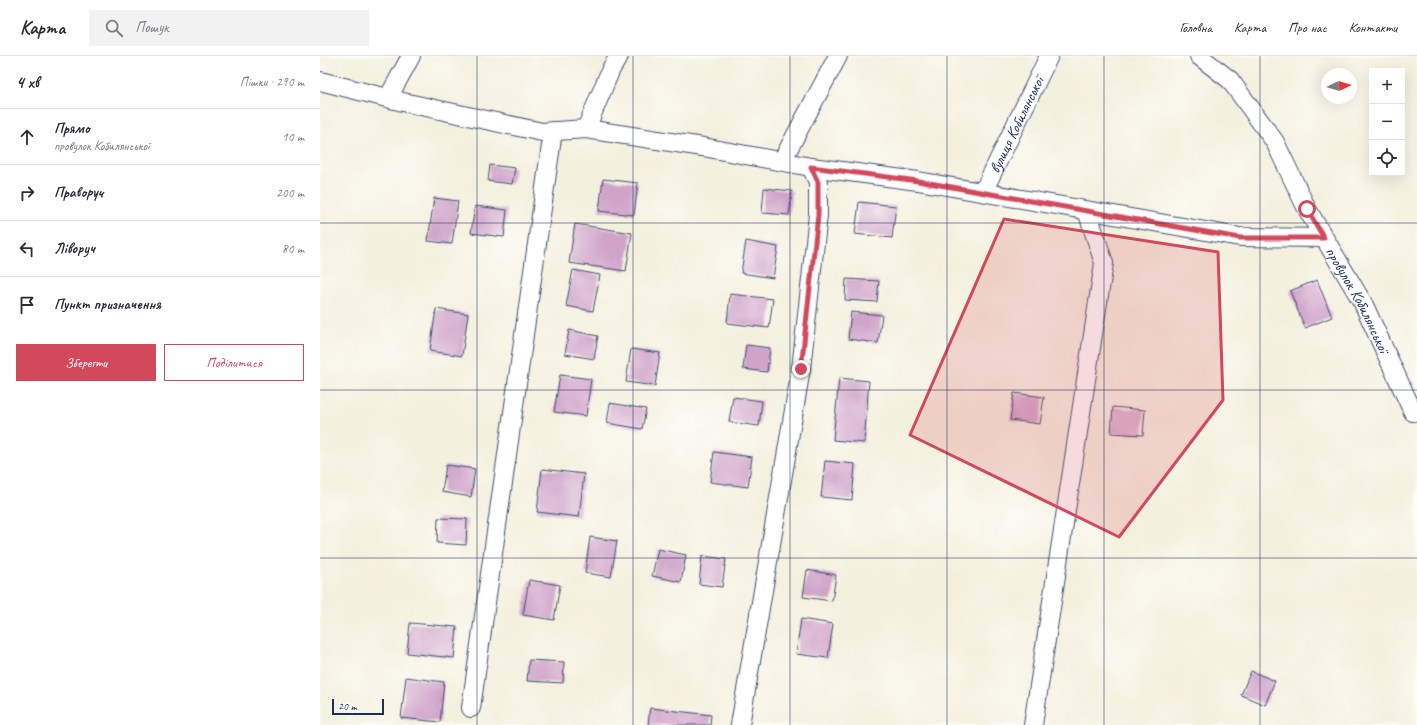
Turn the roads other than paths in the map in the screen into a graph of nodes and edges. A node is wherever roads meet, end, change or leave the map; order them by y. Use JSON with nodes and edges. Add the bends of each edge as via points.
{"nodes":[{"id":1,"x":411,"y":56,"type":"edge"},
{"id":2,"x":619,"y":56,"type":"edge"},
{"id":3,"x":838,"y":56,"type":"edge"},
{"id":4,"x":1049,"y":56,"type":"edge"},
{"id":5,"x":1199,"y":56,"type":"edge"},
{"id":6,"x":320,"y":82,"type":"edge"},
{"id":7,"x":388,"y":98,"type":"junction"},
{"id":8,"x":586,"y":129,"type":"junction"},
{"id":9,"x":553,"y":131,"type":"junction"},
{"id":10,"x":782,"y":161,"type":"junction"},
{"id":11,"x":811,"y":167,"type":"junction"},
{"id":12,"x":982,"y":192,"type":"junction"},
{"id":13,"x":1087,"y":211,"type":"junction"},
{"id":14,"x":1324,"y":238,"type":"junction"},
{"id":15,"x":1413,"y":412,"type":"dead end"},
{"id":16,"x":471,"y":708,"type":"dead end"},
{"id":17,"x":740,"y":725,"type":"edge"},
{"id":18,"x":1033,"y":725,"type":"edge"}],
"edges":[{"from":1,"to":7,"type":"street"},
{"from":2,"to":8,"type":"street"},
{"from":3,"to":10,"type":"street"},
{"from":4,"to":12,"type":"street","name":"вулиця Кобилянської"},
{"from":5,"to":14,"type":"street","name":"провулок Кобилянської","via":[[1230,80],[1275,142]]},
{"from":6,"to":7,"type":"street"},
{"from":7,"to":9,"type":"street","via":[[542,132]]},
{"from":8,"to":9,"type":"street"},
{"from":8,"to":10,"type":"street"},
{"from":9,"to":16,"type":"street"},
{"from":10,"to":11,"type":"street"},
{"from":11,"to":12,"type":"street"},
{"from":11,"to":17,"type":"street","via":[[818,182],[818,215],[801,369]]},
{"from":12,"to":13,"type":"street"},
{"from":13,"to":14,"type":"street","via":[[1240,238]]},
{"from":13,"to":18,"type":"street","via":[[1104,263]]},
{"from":14,"to":15,"type":"street","name":"провулок Кобилянської","via":[[1363,304]]}]}
